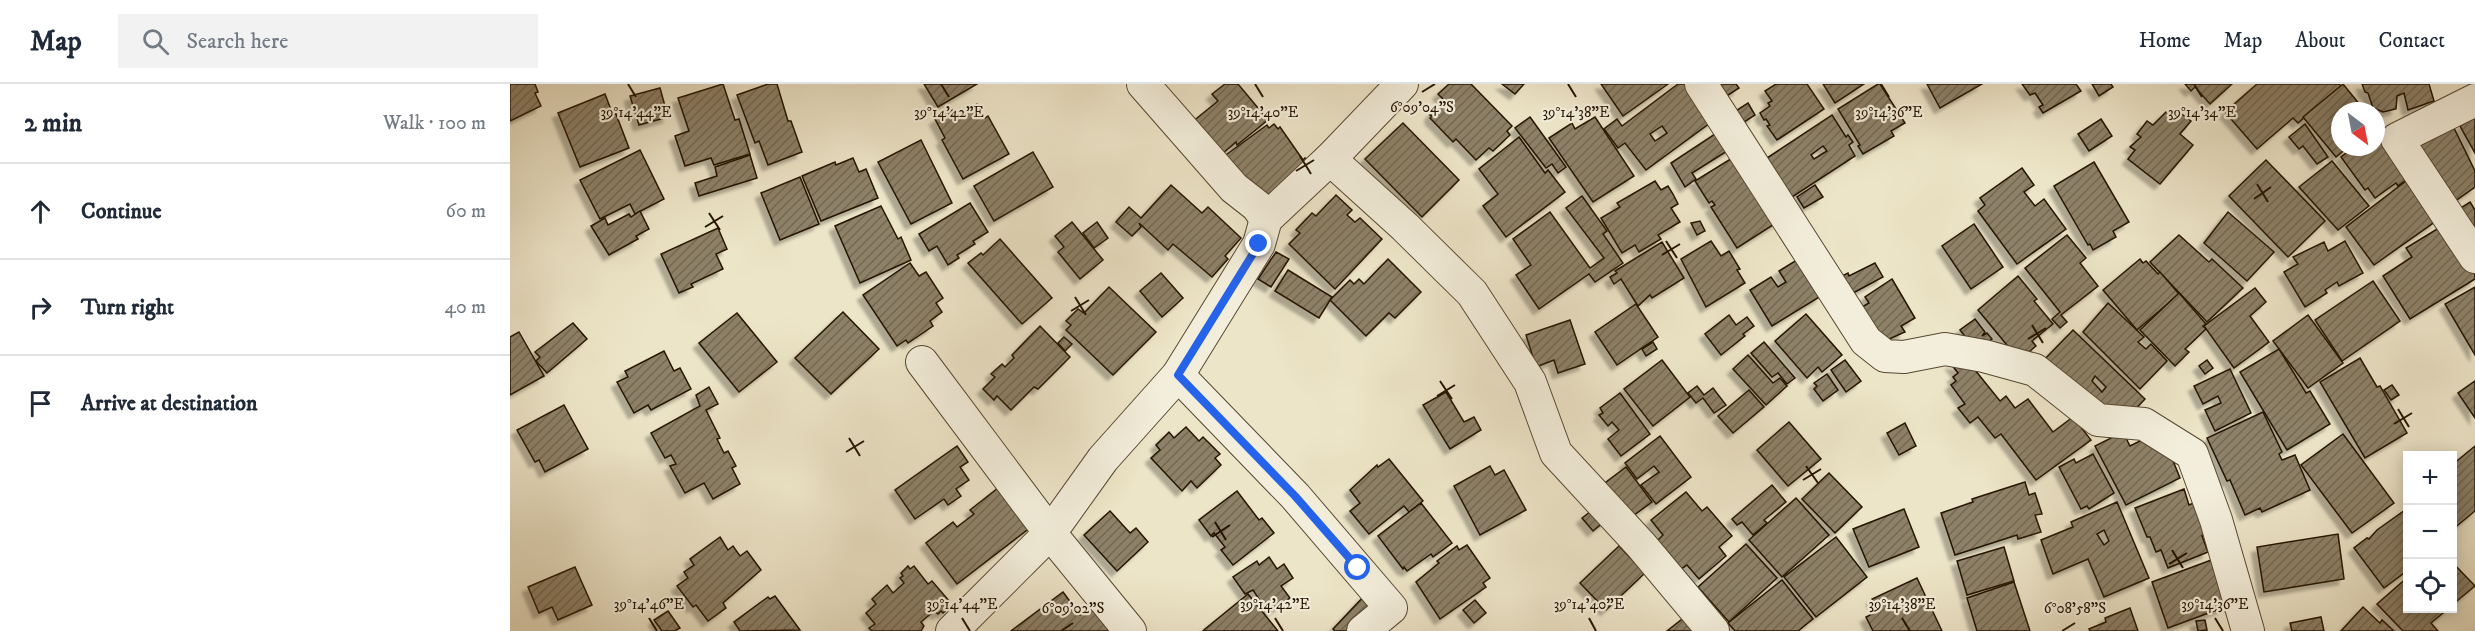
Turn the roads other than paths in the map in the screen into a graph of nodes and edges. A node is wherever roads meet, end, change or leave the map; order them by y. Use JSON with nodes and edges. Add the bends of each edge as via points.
{"nodes":[{"id":1,"x":1143,"y":84,"type":"edge"},
{"id":2,"x":1402,"y":84,"type":"edge"},
{"id":3,"x":1701,"y":84,"type":"edge"},
{"id":4,"x":2475,"y":100,"type":"edge"},
{"id":5,"x":1330,"y":159,"type":"junction"},
{"id":6,"x":1266,"y":219,"type":"junction"},
{"id":7,"x":2475,"y":257,"type":"edge"},
{"id":8,"x":922,"y":362,"type":"dead end"},
{"id":9,"x":1178,"y":375,"type":"junction"},
{"id":10,"x":1050,"y":533,"type":"junction"},
{"id":11,"x":952,"y":631,"type":"edge"},
{"id":12,"x":1130,"y":631,"type":"edge"},
{"id":13,"x":1363,"y":631,"type":"edge"},
{"id":14,"x":1713,"y":631,"type":"edge"},
{"id":15,"x":2248,"y":631,"type":"edge"}],
"edges":[{"from":1,"to":6,"type":"street"},
{"from":2,"to":5,"type":"street"},
{"from":3,"to":15,"type":"street","via":[[1866,341],[1885,356],[1904,357],[1945,349],[2035,370],[2098,420],[2144,424],[2192,454]]},
{"from":4,"to":7,"type":"street","via":[[2397,139]]},
{"from":5,"to":6,"type":"street"},
{"from":5,"to":14,"type":"street","via":[[1472,293],[1530,382],[1556,453]]},
{"from":6,"to":9,"type":"street","via":[[1259,244]]},
{"from":8,"to":10,"type":"street"},
{"from":9,"to":10,"type":"street","via":[[1103,459]]},
{"from":9,"to":13,"type":"street","via":[[1295,496],[1391,608]]},
{"from":10,"to":11,"type":"street"},
{"from":10,"to":12,"type":"street"}]}
